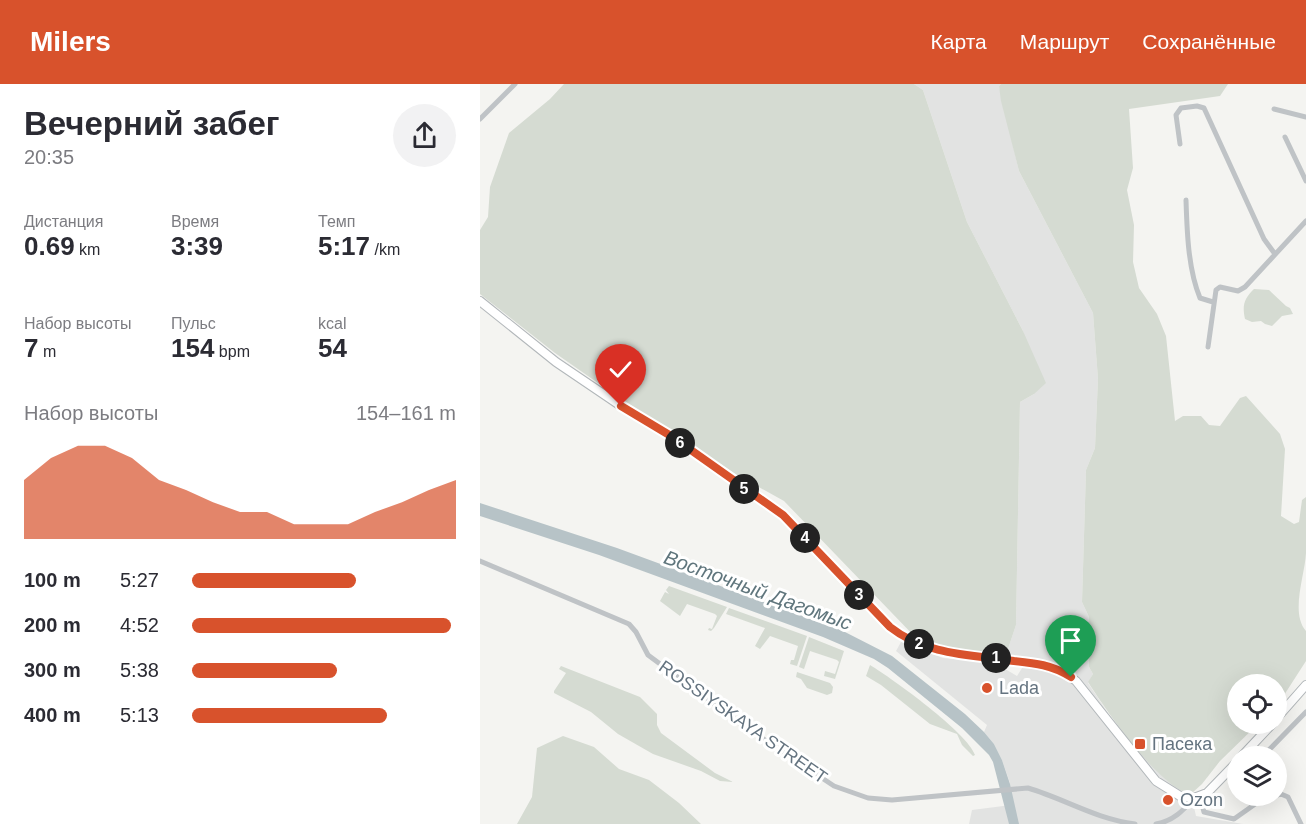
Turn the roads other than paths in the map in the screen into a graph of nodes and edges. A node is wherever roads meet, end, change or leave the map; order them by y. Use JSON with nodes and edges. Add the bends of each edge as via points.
{"nodes":[{"id":1,"x":515,"y":84,"type":"edge"},
{"id":2,"x":1274,"y":109,"type":"dead end"},
{"id":3,"x":1306,"y":117,"type":"edge"},
{"id":4,"x":480,"y":119,"type":"edge"},
{"id":5,"x":1285,"y":137,"type":"dead end"},
{"id":6,"x":1180,"y":144,"type":"dead end"},
{"id":7,"x":1306,"y":181,"type":"edge"},
{"id":8,"x":1186,"y":200,"type":"dead end"},
{"id":9,"x":1306,"y":221,"type":"edge"},
{"id":10,"x":1275,"y":254,"type":"junction"},
{"id":11,"x":480,"y":301,"type":"edge"},
{"id":12,"x":1213,"y":303,"type":"junction"},
{"id":13,"x":1208,"y":347,"type":"dead end"},
{"id":14,"x":480,"y":561,"type":"edge"},
{"id":15,"x":1306,"y":685,"type":"edge"},
{"id":16,"x":1287,"y":707,"type":"edge"},
{"id":17,"x":1306,"y":712,"type":"edge"},
{"id":18,"x":1263,"y":734,"type":"edge"},
{"id":19,"x":1251,"y":746,"type":"edge"},
{"id":20,"x":1273,"y":746,"type":"edge"},
{"id":21,"x":1227,"y":772,"type":"edge"},
{"id":22,"x":1287,"y":797,"type":"edge"},
{"id":23,"x":1197,"y":798,"type":"junction"},
{"id":24,"x":1252,"y":806,"type":"edge"},
{"id":25,"x":1135,"y":824,"type":"edge"},
{"id":26,"x":1156,"y":824,"type":"edge"},
{"id":27,"x":1301,"y":824,"type":"edge"}],
"edges":[{"from":1,"to":4,"type":"street"},
{"from":2,"to":3,"type":"street"},
{"from":5,"to":7,"type":"street"},
{"from":6,"to":10,"type":"street","via":[[1176,115],[1181,108],[1204,108],[1264,239]]},
{"from":8,"to":12,"type":"street","via":[[1197,291],[1200,298]]},
{"from":9,"to":10,"type":"street"},
{"from":10,"to":12,"type":"street","via":[[1245,287],[1238,291],[1218,288]]},
{"from":11,"to":23,"type":"main road","via":[[556,362],[783,515],[901,636],[948,653],[1038,663],[1065,673],[1076,681],[1156,781],[1180,796]]},
{"from":12,"to":13,"type":"street"},
{"from":14,"to":25,"type":"street","name":"ROSSIYSKAYA STREET","via":[[629,624],[648,655],[834,786],[868,798],[892,800],[1028,788],[1099,817]]},
{"from":15,"to":16,"type":"main road"},
{"from":17,"to":20,"type":"street"},
{"from":18,"to":19,"type":"main road"},
{"from":21,"to":23,"type":"main road"},
{"from":22,"to":27,"type":"street"},
{"from":23,"to":24,"type":"street","via":[[1204,812],[1234,819]]},
{"from":23,"to":26,"type":"street","via":[[1178,815]]}]}
